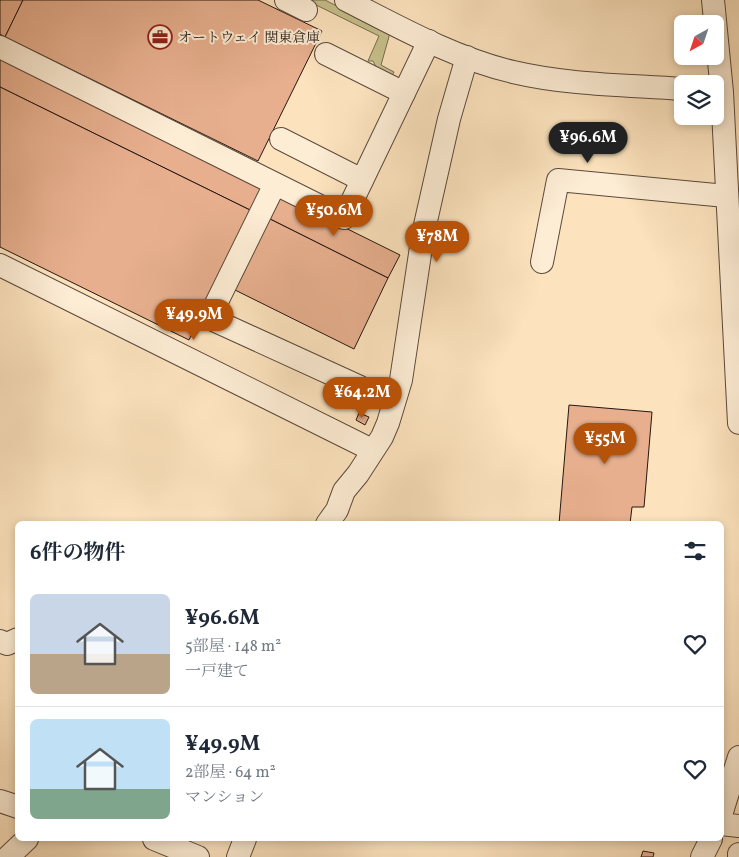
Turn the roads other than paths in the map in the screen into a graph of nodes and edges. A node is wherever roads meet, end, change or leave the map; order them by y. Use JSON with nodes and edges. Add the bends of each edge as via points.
{"nodes":[{"id":1,"x":286,"y":0,"type":"edge"},
{"id":2,"x":346,"y":0,"type":"edge"},
{"id":3,"x":713,"y":0,"type":"edge"},
{"id":4,"x":306,"y":10,"type":"dead end"},
{"id":5,"x":429,"y":41,"type":"junction"},
{"id":6,"x":0,"y":47,"type":"edge"},
{"id":7,"x":326,"y":54,"type":"dead end"},
{"id":8,"x":467,"y":57,"type":"junction"},
{"id":9,"x":717,"y":75,"type":"edge"},
{"id":10,"x":674,"y":88,"type":"edge"},
{"id":11,"x":404,"y":93,"type":"junction"},
{"id":12,"x":721,"y":125,"type":"edge"},
{"id":13,"x":281,"y":139,"type":"dead end"},
{"id":14,"x":362,"y":180,"type":"junction"},
{"id":15,"x":275,"y":184,"type":"junction"},
{"id":16,"x":726,"y":196,"type":"junction"},
{"id":17,"x":542,"y":262,"type":"dead end"},
{"id":18,"x":0,"y":265,"type":"edge"},
{"id":19,"x":360,"y":387,"type":"dead end"},
{"id":20,"x":739,"y":423,"type":"edge"},
{"id":21,"x":372,"y":450,"type":"junction"},
{"id":22,"x":329,"y":521,"type":"edge"},
{"id":23,"x":15,"y":640,"type":"edge"},
{"id":24,"x":0,"y":641,"type":"edge"},
{"id":25,"x":739,"y":757,"type":"edge"},
{"id":26,"x":0,"y":801,"type":"edge"},
{"id":27,"x":724,"y":805,"type":"edge"},
{"id":28,"x":15,"y":806,"type":"edge"},
{"id":29,"x":724,"y":824,"type":"edge"},
{"id":30,"x":739,"y":826,"type":"edge"},
{"id":31,"x":25,"y":841,"type":"edge"},
{"id":32,"x":159,"y":841,"type":"edge"},
{"id":33,"x":244,"y":841,"type":"edge"},
{"id":34,"x":710,"y":841,"type":"edge"},
{"id":35,"x":8,"y":857,"type":"edge"},
{"id":36,"x":198,"y":857,"type":"edge"},
{"id":37,"x":238,"y":857,"type":"edge"},
{"id":38,"x":702,"y":857,"type":"edge"}],
"edges":[{"from":1,"to":4,"type":"street"},
{"from":2,"to":5,"type":"street"},
{"from":3,"to":9,"type":"street"},
{"from":5,"to":8,"type":"street"},
{"from":5,"to":11,"type":"street"},
{"from":6,"to":15,"type":"street"},
{"from":7,"to":11,"type":"street"},
{"from":8,"to":10,"type":"street","via":[[512,72],[568,81]]},
{"from":8,"to":21,"type":"street","via":[[449,119],[423,234],[401,380],[388,424]]},
{"from":11,"to":14,"type":"street"},
{"from":12,"to":16,"type":"street"},
{"from":13,"to":14,"type":"street"},
{"from":14,"to":15,"type":"street","via":[[344,218]]},
{"from":15,"to":19,"type":"street","via":[[210,318]]},
{"from":16,"to":17,"type":"street","via":[[558,180]]},
{"from":16,"to":20,"type":"street"},
{"from":18,"to":21,"type":"street"},
{"from":21,"to":22,"type":"street","via":[[344,491]]},
{"from":23,"to":24,"type":"street","via":[[7,644]]},
{"from":25,"to":27,"type":"street"},
{"from":26,"to":28,"type":"street"},
{"from":29,"to":30,"type":"street"},
{"from":31,"to":35,"type":"street"},
{"from":32,"to":36,"type":"street"},
{"from":33,"to":37,"type":"street"},
{"from":34,"to":38,"type":"street"}]}
